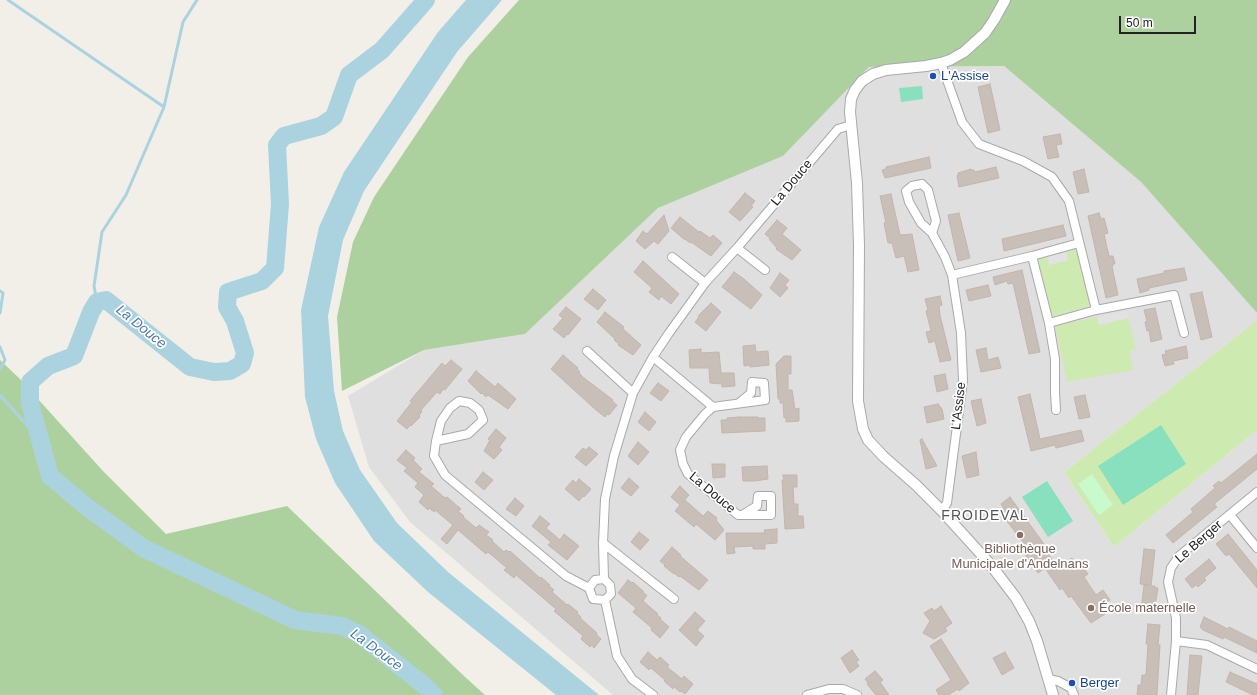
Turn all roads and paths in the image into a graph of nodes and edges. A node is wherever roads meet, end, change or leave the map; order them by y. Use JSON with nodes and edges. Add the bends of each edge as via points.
{"nodes":[{"id":1,"x":1005,"y":0,"type":"edge"},
{"id":2,"x":941,"y":63,"type":"junction"},
{"id":3,"x":851,"y":125,"type":"junction"},
{"id":4,"x":932,"y":234,"type":"junction"},
{"id":5,"x":1079,"y":243,"type":"junction"},
{"id":6,"x":737,"y":248,"type":"junction"},
{"id":7,"x":1032,"y":256,"type":"junction"},
{"id":8,"x":672,"y":257,"type":"dead end"},
{"id":9,"x":764,"y":270,"type":"dead end"},
{"id":10,"x":952,"y":274,"type":"junction"},
{"id":11,"x":705,"y":283,"type":"junction"},
{"id":12,"x":1096,"y":310,"type":"junction"},
{"id":13,"x":1050,"y":323,"type":"junction"},
{"id":14,"x":1184,"y":333,"type":"dead end"},
{"id":15,"x":586,"y":351,"type":"dead end"},
{"id":16,"x":653,"y":357,"type":"junction"},
{"id":17,"x":633,"y":392,"type":"junction"},
{"id":18,"x":739,"y":403,"type":"dead end"},
{"id":19,"x":713,"y":407,"type":"junction"},
{"id":20,"x":1056,"y":410,"type":"dead end"},
{"id":21,"x":436,"y":441,"type":"junction"},
{"id":22,"x":1257,"y":492,"type":"edge"},
{"id":23,"x":942,"y":511,"type":"junction"},
{"id":24,"x":744,"y":514,"type":"dead end"},
{"id":25,"x":1230,"y":515,"type":"junction"},
{"id":26,"x":603,"y":543,"type":"junction"},
{"id":27,"x":1257,"y":548,"type":"edge"},
{"id":28,"x":604,"y":579,"type":"junction"},
{"id":29,"x":589,"y":588,"type":"junction"},
{"id":30,"x":674,"y":599,"type":"dead end"},
{"id":31,"x":605,"y":600,"type":"junction"},
{"id":32,"x":1176,"y":641,"type":"junction"},
{"id":33,"x":1257,"y":670,"type":"edge"},
{"id":34,"x":1048,"y":679,"type":"junction"},
{"id":35,"x":653,"y":695,"type":"edge"},
{"id":36,"x":807,"y":695,"type":"edge"},
{"id":37,"x":857,"y":695,"type":"edge"},
{"id":38,"x":1053,"y":695,"type":"edge"},
{"id":39,"x":1074,"y":695,"type":"edge"},
{"id":40,"x":1171,"y":695,"type":"edge"}],
"edges":[{"from":1,"to":2,"type":"street","via":[[985,33],[975,43],[964,52]]},
{"from":2,"to":3,"type":"street","via":[[879,71],[867,77],[855,90],[851,99]]},
{"from":2,"to":5,"type":"street","via":[[966,128],[979,144],[1023,161],[1052,177],[1069,201]]},
{"from":3,"to":6,"type":"street","name":"La Douce","via":[[838,129]]},
{"from":3,"to":23,"type":"street","via":[[857,183],[858,401],[862,424],[868,440],[876,449]]},
{"from":4,"to":4,"type":"street","name":"L'Assise","via":[[936,221],[928,190],[922,184],[912,186],[906,191],[909,202],[921,223]]},
{"from":4,"to":10,"type":"street","name":"L'Assise"},
{"from":5,"to":7,"type":"street"},
{"from":5,"to":12,"type":"street"},
{"from":6,"to":9,"type":"street"},
{"from":6,"to":11,"type":"street","name":"La Douce"},
{"from":7,"to":10,"type":"street"},
{"from":7,"to":13,"type":"street"},
{"from":8,"to":11,"type":"street"},
{"from":10,"to":23,"type":"street","name":"L'Assise","via":[[961,333],[963,380],[947,503]]},
{"from":11,"to":16,"type":"street","name":"La Douce"},
{"from":12,"to":13,"type":"street"},
{"from":12,"to":14,"type":"street","via":[[1174,295]]},
{"from":13,"to":20,"type":"street","via":[[1055,359]]},
{"from":15,"to":17,"type":"street"},
{"from":16,"to":17,"type":"street","name":"La Douce"},
{"from":16,"to":19,"type":"street"},
{"from":17,"to":26,"type":"street","name":"La Douce","via":[[606,492]]},
{"from":18,"to":19,"type":"street"},
{"from":19,"to":24,"type":"street","name":"La Douce","via":[[686,437],[680,450],[683,464],[688,474],[738,515]]},
{"from":21,"to":21,"type":"street","via":[[468,434],[483,420],[479,410],[470,403],[459,401],[441,420]]},
{"from":21,"to":29,"type":"street","via":[[434,456],[445,475],[566,576]]},
{"from":22,"to":25,"type":"street","name":"Le Berger"},
{"from":23,"to":34,"type":"street","via":[[990,564],[1016,598],[1037,641]]},
{"from":25,"to":27,"type":"street","name":"Le Berger"},
{"from":25,"to":32,"type":"street","name":"Le Berger","via":[[1180,556],[1171,568],[1168,582],[1176,618]]},
{"from":26,"to":28,"type":"street","name":"La Douce"},
{"from":26,"to":30,"type":"street"},
{"from":28,"to":29,"type":"street","via":[[595,580]]},
{"from":28,"to":31,"type":"street","via":[[610,586],[610,594]]},
{"from":29,"to":31,"type":"street","via":[[593,599]]},
{"from":31,"to":35,"type":"street","via":[[617,656],[632,679]]},
{"from":32,"to":33,"type":"street","via":[[1207,645]]},
{"from":32,"to":40,"type":"street","name":"Le Berger"},
{"from":34,"to":38,"type":"street"},
{"from":34,"to":39,"type":"street","via":[[1071,688]]},
{"from":36,"to":37,"type":"street","via":[[829,689],[843,689]]}]}
